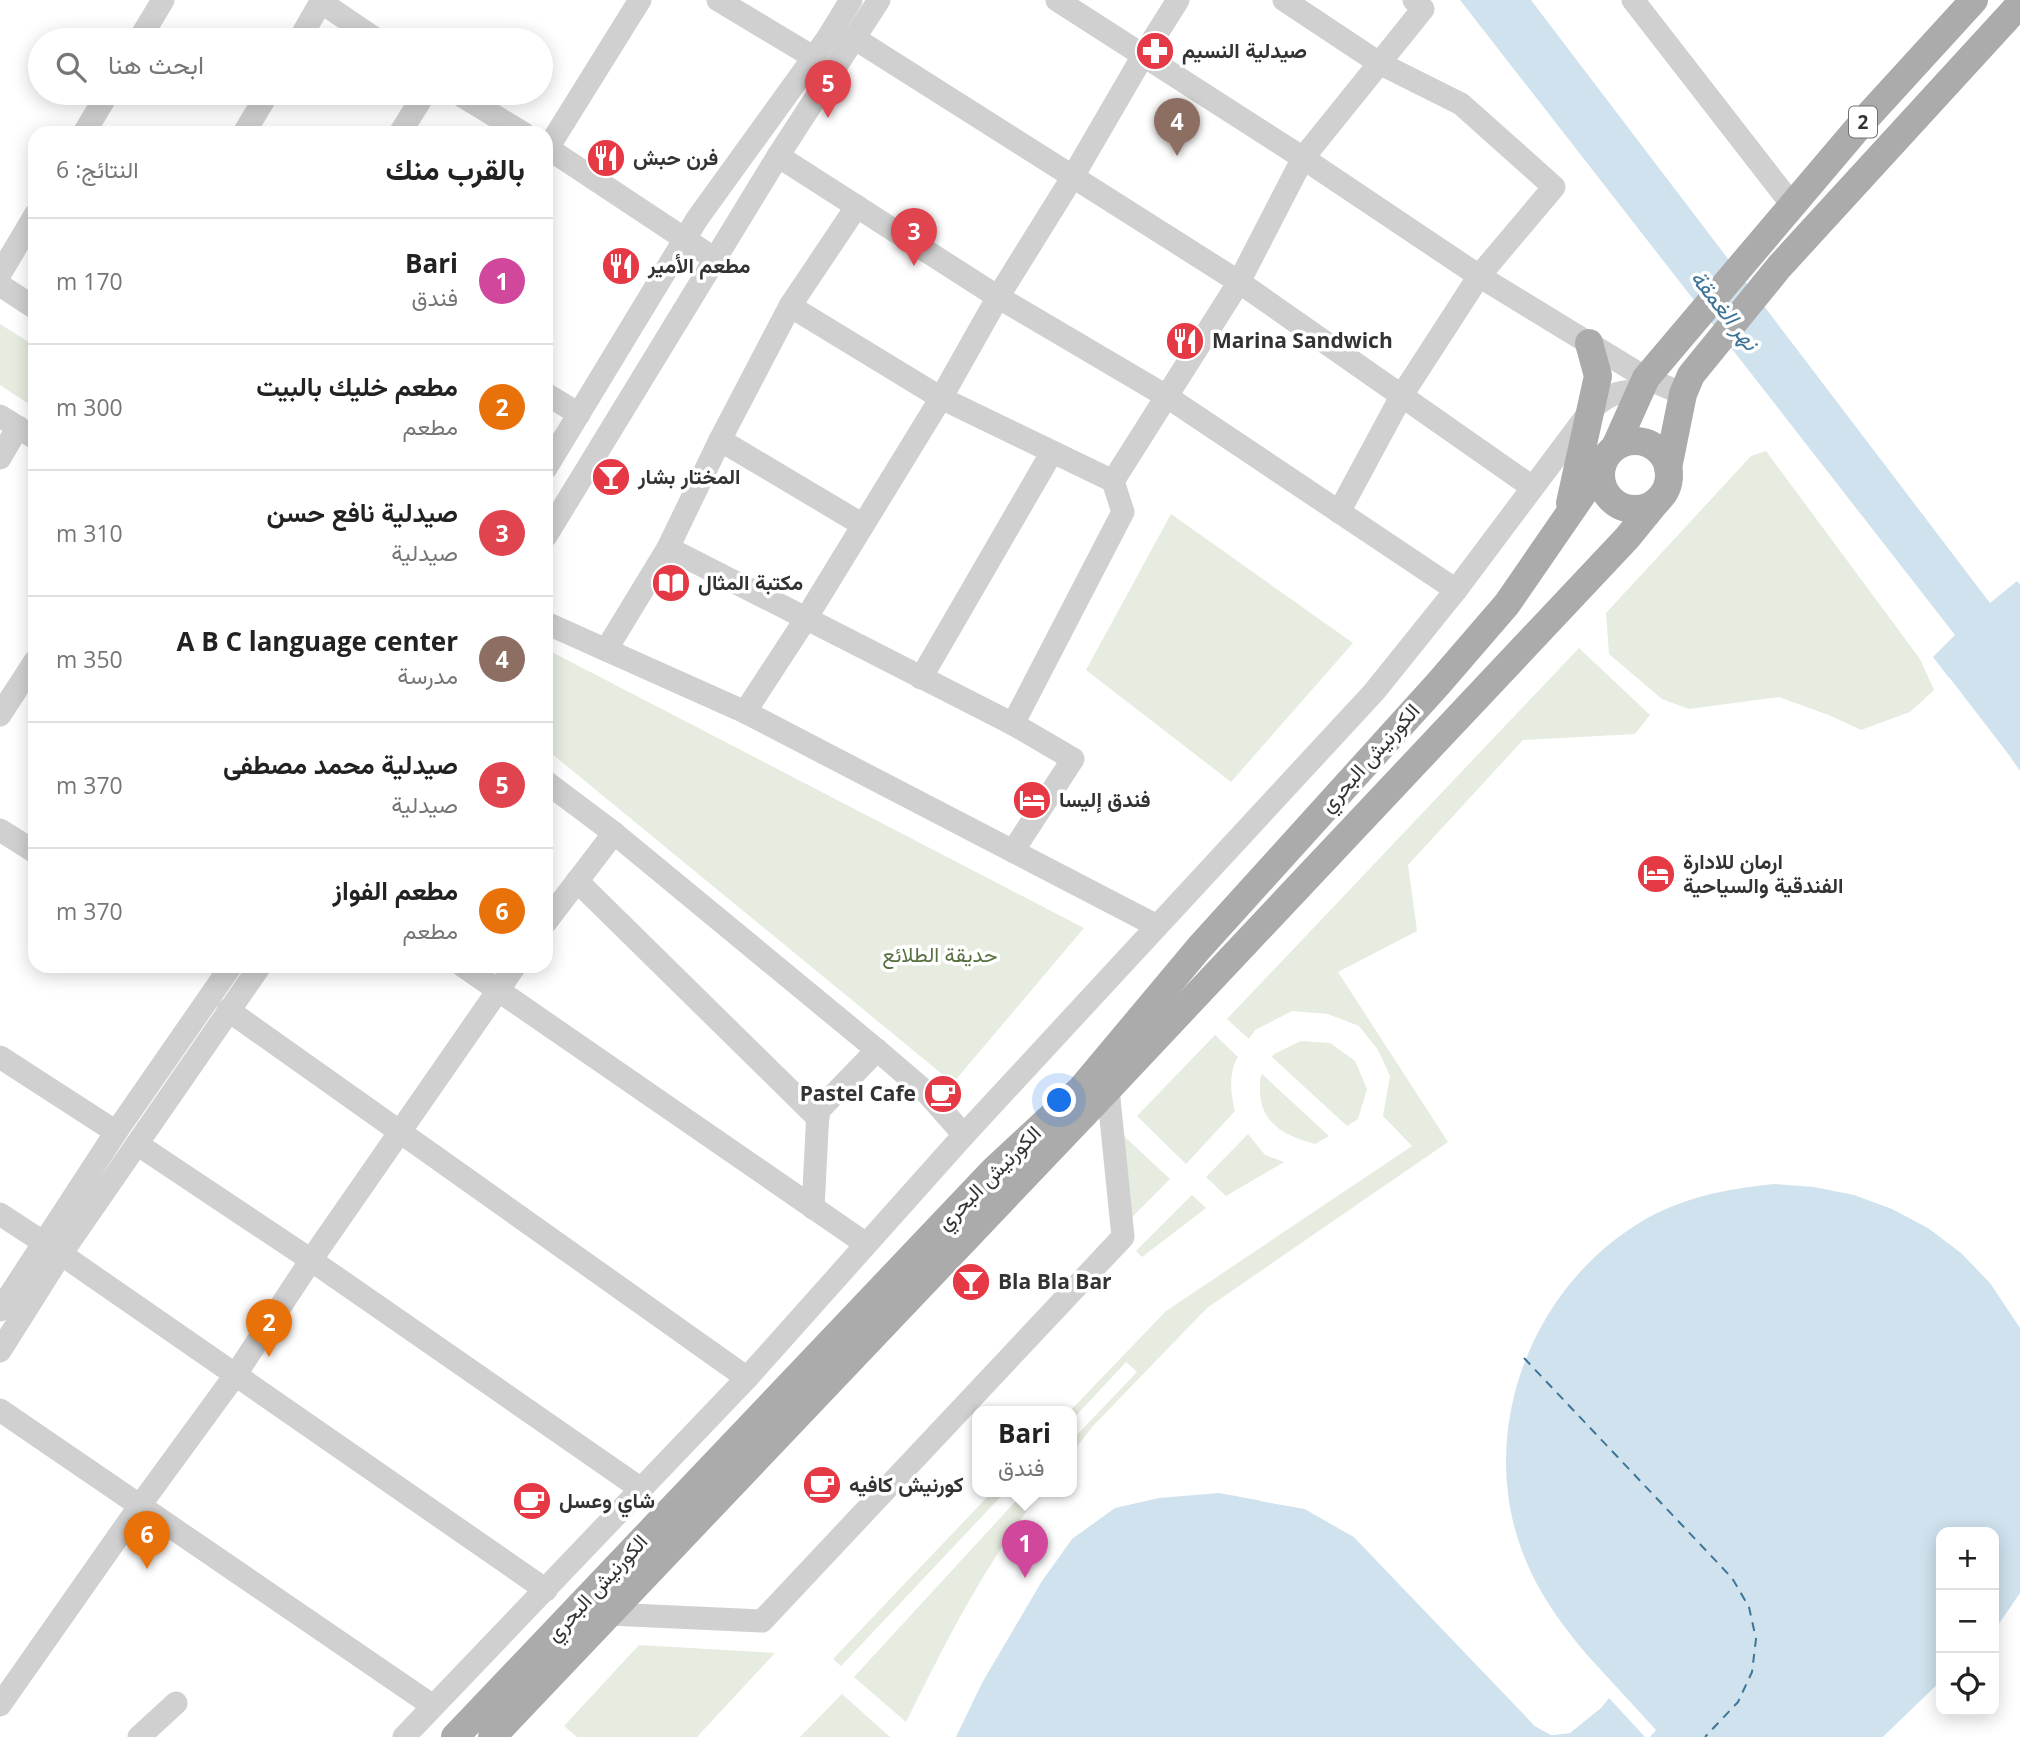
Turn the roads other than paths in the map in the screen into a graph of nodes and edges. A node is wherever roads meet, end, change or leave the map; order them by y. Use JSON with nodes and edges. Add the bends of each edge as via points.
{"nodes":[{"id":1,"x":163,"y":0,"type":"edge"},
{"id":2,"x":640,"y":0,"type":"edge"},
{"id":3,"x":718,"y":0,"type":"edge"},
{"id":4,"x":851,"y":0,"type":"edge"},
{"id":5,"x":879,"y":0,"type":"edge"},
{"id":6,"x":1057,"y":0,"type":"edge"},
{"id":7,"x":1178,"y":0,"type":"edge"},
{"id":8,"x":1284,"y":0,"type":"edge"},
{"id":9,"x":1414,"y":0,"type":"edge"},
{"id":10,"x":1633,"y":0,"type":"edge"},
{"id":11,"x":1974,"y":0,"type":"edge"},
{"id":12,"x":322,"y":1,"type":"edge"},
{"id":13,"x":2020,"y":4,"type":"edge"},
{"id":14,"x":146,"y":28,"type":"edge"},
{"id":15,"x":306,"y":28,"type":"edge"},
{"id":16,"x":360,"y":28,"type":"edge"},
{"id":17,"x":854,"y":38,"type":"junction"},
{"id":18,"x":1143,"y":54,"type":"junction"},
{"id":19,"x":813,"y":57,"type":"junction"},
{"id":20,"x":1379,"y":63,"type":"junction"},
{"id":21,"x":101,"y":105,"type":"edge"},
{"id":22,"x":261,"y":105,"type":"edge"},
{"id":23,"x":418,"y":105,"type":"edge"},
{"id":24,"x":477,"y":105,"type":"edge"},
{"id":25,"x":88,"y":126,"type":"edge"},
{"id":26,"x":248,"y":126,"type":"edge"},
{"id":27,"x":404,"y":126,"type":"edge"},
{"id":28,"x":511,"y":126,"type":"edge"},
{"id":29,"x":553,"y":139,"type":"edge"},
{"id":30,"x":553,"y":153,"type":"edge"},
{"id":31,"x":778,"y":156,"type":"junction"},
{"id":32,"x":1303,"y":158,"type":"junction"},
{"id":33,"x":1072,"y":178,"type":"junction"},
{"id":34,"x":857,"y":206,"type":"junction"},
{"id":35,"x":1793,"y":206,"type":"junction"},
{"id":36,"x":28,"y":227,"type":"edge"},
{"id":37,"x":684,"y":239,"type":"junction"},
{"id":38,"x":715,"y":259,"type":"junction"},
{"id":39,"x":0,"y":274,"type":"edge"},
{"id":40,"x":1479,"y":276,"type":"junction"},
{"id":41,"x":1239,"y":282,"type":"junction"},
{"id":42,"x":0,"y":285,"type":"edge"},
{"id":43,"x":998,"y":297,"type":"junction"},
{"id":44,"x":28,"y":303,"type":"edge"},
{"id":45,"x":790,"y":306,"type":"junction"},
{"id":46,"x":1589,"y":343,"type":"junction"},
{"id":47,"x":1642,"y":385,"type":"junction"},
{"id":48,"x":1687,"y":385,"type":"junction"},
{"id":49,"x":1402,"y":395,"type":"junction"},
{"id":50,"x":1166,"y":396,"type":"junction"},
{"id":51,"x":553,"y":398,"type":"edge"},
{"id":52,"x":941,"y":398,"type":"junction"},
{"id":53,"x":1591,"y":410,"type":"junction"},
{"id":54,"x":579,"y":414,"type":"junction"},
{"id":55,"x":18,"y":427,"type":"edge"},
{"id":56,"x":720,"y":440,"type":"junction"},
{"id":57,"x":1052,"y":452,"type":"junction"},
{"id":58,"x":1608,"y":456,"type":"junction"},
{"id":59,"x":553,"y":457,"type":"edge"},
{"id":60,"x":0,"y":458,"type":"edge"},
{"id":61,"x":1668,"y":468,"type":"junction"},
{"id":62,"x":1113,"y":481,"type":"junction"},
{"id":63,"x":1532,"y":488,"type":"junction"},
{"id":64,"x":1658,"y":500,"type":"junction"},
{"id":65,"x":1339,"y":512,"type":"junction"},
{"id":66,"x":1566,"y":520,"type":"junction"},
{"id":67,"x":553,"y":525,"type":"edge"},
{"id":68,"x":863,"y":525,"type":"junction"},
{"id":69,"x":668,"y":548,"type":"junction"},
{"id":70,"x":1456,"y":590,"type":"junction"},
{"id":71,"x":805,"y":620,"type":"junction"},
{"id":72,"x":553,"y":626,"type":"edge"},
{"id":73,"x":606,"y":650,"type":"junction"},
{"id":74,"x":28,"y":672,"type":"edge"},
{"id":75,"x":921,"y":678,"type":"junction"},
{"id":76,"x":744,"y":712,"type":"junction"},
{"id":77,"x":0,"y":715,"type":"edge"},
{"id":78,"x":1013,"y":724,"type":"junction"},
{"id":79,"x":553,"y":787,"type":"edge"},
{"id":80,"x":0,"y":830,"type":"edge"},
{"id":81,"x":614,"y":833,"type":"junction"},
{"id":82,"x":28,"y":848,"type":"edge"},
{"id":83,"x":1013,"y":851,"type":"junction"},
{"id":84,"x":577,"y":881,"type":"junction"},
{"id":85,"x":553,"y":913,"type":"edge"},
{"id":86,"x":1157,"y":926,"type":"junction"},
{"id":87,"x":219,"y":973,"type":"edge"},
{"id":88,"x":255,"y":973,"type":"edge"},
{"id":89,"x":473,"y":973,"type":"edge"},
{"id":90,"x":510,"y":973,"type":"edge"},
{"id":91,"x":497,"y":990,"type":"junction"},
{"id":92,"x":228,"y":1010,"type":"junction"},
{"id":93,"x":877,"y":1050,"type":"junction"},
{"id":94,"x":0,"y":1057,"type":"edge"},
{"id":95,"x":1108,"y":1089,"type":"junction"},
{"id":96,"x":818,"y":1118,"type":"junction"},
{"id":97,"x":400,"y":1131,"type":"junction"},
{"id":98,"x":116,"y":1132,"type":"junction"},
{"id":99,"x":964,"y":1135,"type":"junction"},
{"id":100,"x":136,"y":1144,"type":"junction"},
{"id":101,"x":813,"y":1208,"type":"junction"},
{"id":102,"x":0,"y":1214,"type":"edge"},
{"id":103,"x":866,"y":1244,"type":"junction"},
{"id":104,"x":52,"y":1247,"type":"junction"},
{"id":105,"x":311,"y":1260,"type":"junction"},
{"id":106,"x":0,"y":1310,"type":"edge"},
{"id":107,"x":0,"y":1351,"type":"edge"},
{"id":108,"x":236,"y":1374,"type":"junction"},
{"id":109,"x":747,"y":1378,"type":"junction"},
{"id":110,"x":0,"y":1410,"type":"edge"},
{"id":111,"x":641,"y":1489,"type":"junction"},
{"id":112,"x":141,"y":1504,"type":"junction"},
{"id":113,"x":546,"y":1590,"type":"junction"},
{"id":114,"x":609,"y":1614,"type":"junction"},
{"id":115,"x":176,"y":1703,"type":"dead end"},
{"id":116,"x":0,"y":1705,"type":"edge"},
{"id":117,"x":433,"y":1706,"type":"junction"},
{"id":118,"x":139,"y":1737,"type":"edge"},
{"id":119,"x":404,"y":1737,"type":"edge"},
{"id":120,"x":456,"y":1737,"type":"edge"},
{"id":121,"x":492,"y":1737,"type":"edge"}],
"edges":[{"from":1,"to":14,"type":"street"},
{"from":2,"to":29,"type":"street"},
{"from":3,"to":19,"type":"street"},
{"from":4,"to":19,"type":"street"},
{"from":5,"to":17,"type":"street"},
{"from":6,"to":18,"type":"street"},
{"from":7,"to":18,"type":"street"},
{"from":8,"to":20,"type":"street"},
{"from":9,"to":20,"type":"street","via":[[1423,9]]},
{"from":10,"to":35,"type":"street"},
{"from":11,"to":35,"type":"main road","number":"2"},
{"from":12,"to":15,"type":"street"},
{"from":12,"to":16,"type":"street"},
{"from":13,"to":48,"type":"main road","via":[[1779,267]]},
{"from":17,"to":31,"type":"street"},
{"from":17,"to":33,"type":"street"},
{"from":18,"to":32,"type":"street"},
{"from":18,"to":33,"type":"street"},
{"from":19,"to":37,"type":"street"},
{"from":20,"to":32,"type":"street"},
{"from":20,"to":40,"type":"street","via":[[1461,104],[1554,187]]},
{"from":21,"to":25,"type":"street"},
{"from":22,"to":26,"type":"street"},
{"from":23,"to":27,"type":"street"},
{"from":24,"to":28,"type":"street"},
{"from":30,"to":37,"type":"street"},
{"from":31,"to":34,"type":"street"},
{"from":31,"to":38,"type":"street"},
{"from":32,"to":40,"type":"street"},
{"from":32,"to":41,"type":"street"},
{"from":33,"to":41,"type":"street"},
{"from":33,"to":43,"type":"street"},
{"from":34,"to":43,"type":"street"},
{"from":34,"to":45,"type":"street"},
{"from":35,"to":47,"type":"main road","name":"الكورنيش البحري","number":"2"},
{"from":36,"to":39,"type":"street"},
{"from":37,"to":38,"type":"street"},
{"from":37,"to":54,"type":"street"},
{"from":38,"to":67,"type":"street"},
{"from":40,"to":46,"type":"street"},
{"from":40,"to":49,"type":"street"},
{"from":41,"to":49,"type":"street"},
{"from":41,"to":50,"type":"street"},
{"from":42,"to":44,"type":"street"},
{"from":43,"to":50,"type":"street"},
{"from":43,"to":52,"type":"street"},
{"from":45,"to":52,"type":"street"},
{"from":45,"to":56,"type":"street"},
{"from":46,"to":47,"type":"street"},
{"from":46,"to":53,"type":"main road","via":[[1598,370]]},
{"from":47,"to":48,"type":"street"},
{"from":47,"to":53,"type":"street","via":[[1616,393]]},
{"from":47,"to":58,"type":"main road","name":"الكورنيش البحري"},
{"from":48,"to":61,"type":"main road"},
{"from":49,"to":63,"type":"street"},
{"from":49,"to":65,"type":"street"},
{"from":50,"to":62,"type":"street"},
{"from":50,"to":65,"type":"street"},
{"from":51,"to":54,"type":"street"},
{"from":52,"to":57,"type":"street"},
{"from":52,"to":68,"type":"street"},
{"from":53,"to":63,"type":"street"},
{"from":53,"to":66,"type":"main road"},
{"from":54,"to":59,"type":"street"},
{"from":55,"to":60,"type":"street"},
{"from":56,"to":68,"type":"street"},
{"from":56,"to":69,"type":"street"},
{"from":57,"to":62,"type":"street"},
{"from":57,"to":75,"type":"street"},
{"from":58,"to":61,"type":"main road","via":[[1627,441],[1641,441],[1663,455]]},
{"from":58,"to":64,"type":"main road","via":[[1601,478],[1612,500],[1635,509]]},
{"from":58,"to":66,"type":"main road","name":"الكورنيش البحري"},
{"from":61,"to":64,"type":"main road","via":[[1669,479]]},
{"from":62,"to":78,"type":"street","via":[[1123,512]]},
{"from":63,"to":70,"type":"street"},
{"from":64,"to":95,"type":"main road","name":"الكورنيش البحري"},
{"from":65,"to":70,"type":"street"},
{"from":66,"to":120,"type":"main road","name":"الكورنيش البحري","via":[[1490,624],[1199,948],[1081,1089],[994,1170]]},
{"from":68,"to":71,"type":"street"},
{"from":69,"to":71,"type":"street"},
{"from":69,"to":73,"type":"street"},
{"from":70,"to":86,"type":"street","via":[[1374,692]]},
{"from":71,"to":75,"type":"street"},
{"from":71,"to":76,"type":"street"},
{"from":72,"to":73,"type":"street"},
{"from":73,"to":76,"type":"street"},
{"from":74,"to":77,"type":"street"},
{"from":75,"to":78,"type":"street"},
{"from":76,"to":83,"type":"street"},
{"from":78,"to":83,"type":"street","via":[[1073,759]]},
{"from":79,"to":81,"type":"street"},
{"from":80,"to":82,"type":"street"},
{"from":81,"to":84,"type":"street"},
{"from":81,"to":93,"type":"street"},
{"from":83,"to":86,"type":"street"},
{"from":84,"to":85,"type":"street"},
{"from":84,"to":96,"type":"street"},
{"from":86,"to":99,"type":"street"},
{"from":87,"to":98,"type":"street"},
{"from":88,"to":92,"type":"street"},
{"from":89,"to":91,"type":"street"},
{"from":90,"to":91,"type":"street"},
{"from":91,"to":97,"type":"street"},
{"from":91,"to":101,"type":"street"},
{"from":92,"to":97,"type":"street"},
{"from":92,"to":100,"type":"street"},
{"from":93,"to":96,"type":"street","via":[[818,1111]]},
{"from":93,"to":99,"type":"street","via":[[926,1092]]},
{"from":94,"to":98,"type":"street"},
{"from":95,"to":114,"type":"main road","name":"الكورنيش البحري"},
{"from":95,"to":114,"type":"street","via":[[1123,1237],[762,1621]]},
{"from":96,"to":101,"type":"street"},
{"from":97,"to":105,"type":"street"},
{"from":97,"to":109,"type":"street"},
{"from":98,"to":104,"type":"street"},
{"from":99,"to":103,"type":"street"},
{"from":100,"to":104,"type":"street"},
{"from":100,"to":105,"type":"street"},
{"from":101,"to":103,"type":"street"},
{"from":102,"to":104,"type":"street"},
{"from":103,"to":109,"type":"street"},
{"from":104,"to":106,"type":"street"},
{"from":104,"to":107,"type":"street"},
{"from":104,"to":108,"type":"street"},
{"from":105,"to":108,"type":"street"},
{"from":105,"to":111,"type":"street"},
{"from":108,"to":112,"type":"street"},
{"from":108,"to":113,"type":"street"},
{"from":109,"to":111,"type":"street"},
{"from":110,"to":112,"type":"street"},
{"from":111,"to":113,"type":"street"},
{"from":112,"to":116,"type":"street"},
{"from":112,"to":117,"type":"street"},
{"from":113,"to":117,"type":"street"},
{"from":114,"to":121,"type":"main road","name":"الكورنيش البحري"},
{"from":115,"to":118,"type":"street"},
{"from":117,"to":119,"type":"street"}]}
